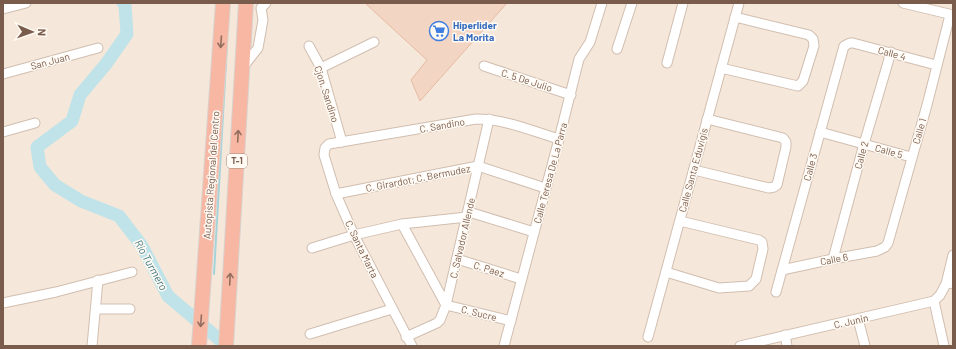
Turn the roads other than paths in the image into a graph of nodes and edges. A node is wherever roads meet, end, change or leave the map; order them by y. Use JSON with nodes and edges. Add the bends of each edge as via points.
{"nodes":[{"id":1,"x":26,"y":3,"type":"edge"},
{"id":2,"x":223,"y":3,"type":"edge"},
{"id":3,"x":602,"y":3,"type":"edge"},
{"id":4,"x":632,"y":3,"type":"edge"},
{"id":5,"x":683,"y":3,"type":"edge"},
{"id":6,"x":738,"y":3,"type":"edge"},
{"id":7,"x":906,"y":3,"type":"edge"},
{"id":8,"x":264,"y":6,"type":"edge"},
{"id":9,"x":3,"y":9,"type":"edge"},
{"id":10,"x":246,"y":10,"type":"edge"},
{"id":11,"x":951,"y":15,"type":"edge"},
{"id":12,"x":734,"y":17,"type":"junction"},
{"id":13,"x":374,"y":42,"type":"dead end"},
{"id":14,"x":847,"y":44,"type":"joint"},
{"id":15,"x":309,"y":46,"type":"dead end"},
{"id":16,"x":98,"y":48,"type":"dead end"},
{"id":17,"x":617,"y":49,"type":"dead end"},
{"id":18,"x":891,"y":52,"type":"junction"},
{"id":19,"x":667,"y":63,"type":"dead end"},
{"id":20,"x":936,"y":65,"type":"junction"},
{"id":21,"x":484,"y":66,"type":"dead end"},
{"id":22,"x":243,"y":67,"type":"junction"},
{"id":23,"x":321,"y":68,"type":"junction"},
{"id":24,"x":721,"y":68,"type":"junction"},
{"id":25,"x":3,"y":74,"type":"edge"},
{"id":26,"x":571,"y":95,"type":"junction"},
{"id":27,"x":489,"y":119,"type":"junction"},
{"id":28,"x":707,"y":119,"type":"junction"},
{"id":29,"x":35,"y":123,"type":"dead end"},
{"id":30,"x":3,"y":132,"type":"edge"},
{"id":31,"x":820,"y":132,"type":"junction"},
{"id":32,"x":559,"y":139,"type":"junction"},
{"id":33,"x":342,"y":142,"type":"junction"},
{"id":34,"x":864,"y":144,"type":"junction"},
{"id":35,"x":325,"y":148,"type":"joint"},
{"id":36,"x":911,"y":157,"type":"junction"},
{"id":37,"x":478,"y":166,"type":"junction"},
{"id":38,"x":694,"y":170,"type":"junction"},
{"id":39,"x":545,"y":188,"type":"junction"},
{"id":40,"x":336,"y":194,"type":"junction"},
{"id":41,"x":468,"y":214,"type":"junction"},
{"id":42,"x":680,"y":221,"type":"junction"},
{"id":43,"x":402,"y":224,"type":"junction"},
{"id":44,"x":534,"y":232,"type":"junction"},
{"id":45,"x":354,"y":235,"type":"junction"},
{"id":46,"x":885,"y":247,"type":"joint"},
{"id":47,"x":312,"y":248,"type":"dead end"},
{"id":48,"x":953,"y":255,"type":"edge"},
{"id":49,"x":457,"y":259,"type":"junction"},
{"id":50,"x":833,"y":259,"type":"junction"},
{"id":51,"x":782,"y":270,"type":"junction"},
{"id":52,"x":132,"y":272,"type":"dead end"},
{"id":53,"x":666,"y":272,"type":"junction"},
{"id":54,"x":521,"y":279,"type":"junction"},
{"id":55,"x":98,"y":280,"type":"junction"},
{"id":56,"x":950,"y":283,"type":"edge"},
{"id":57,"x":776,"y":292,"type":"dead end"},
{"id":58,"x":934,"y":301,"type":"junction"},
{"id":59,"x":3,"y":303,"type":"edge"},
{"id":60,"x":446,"y":305,"type":"junction"},
{"id":61,"x":96,"y":309,"type":"junction"},
{"id":62,"x":130,"y":309,"type":"dead end"},
{"id":63,"x":392,"y":309,"type":"junction"},
{"id":64,"x":858,"y":319,"type":"junction"},
{"id":65,"x":511,"y":321,"type":"junction"},
{"id":66,"x":310,"y":334,"type":"dead end"},
{"id":67,"x":785,"y":336,"type":"junction"},
{"id":68,"x":406,"y":337,"type":"junction"},
{"id":69,"x":648,"y":337,"type":"dead end"},
{"id":70,"x":92,"y":346,"type":"edge"},
{"id":71,"x":199,"y":346,"type":"edge"},
{"id":72,"x":226,"y":346,"type":"edge"},
{"id":73,"x":412,"y":346,"type":"edge"},
{"id":74,"x":504,"y":346,"type":"edge"},
{"id":75,"x":740,"y":346,"type":"edge"},
{"id":76,"x":787,"y":346,"type":"edge"},
{"id":77,"x":865,"y":346,"type":"edge"},
{"id":78,"x":944,"y":346,"type":"edge"}],
"edges":[{"from":1,"to":9,"type":"street"},
{"from":2,"to":71,"type":"highway","name":"Autopista Regional del Centro","number":"T-1","one_way":true},
{"from":3,"to":26,"type":"street","name":"Calle Teresa De La Parra","via":[[590,42],[578,59]]},
{"from":4,"to":17,"type":"street"},
{"from":5,"to":19,"type":"street"},
{"from":6,"to":12,"type":"street","name":"Calle Santa Eduvigis"},
{"from":7,"to":11,"type":"street"},
{"from":8,"to":10,"type":"street"},
{"from":8,"to":22,"type":"street","via":[[258,48]]},
{"from":10,"to":22,"type":"highway","number":"T-1"},
{"from":11,"to":20,"type":"street","name":"Calle 1"},
{"from":12,"to":24,"type":"street","name":"Calle Santa Eduvigis"},
{"from":12,"to":24,"type":"street","via":[[809,35],[814,39],[814,46],[801,85],[796,86]]},
{"from":13,"to":23,"type":"street"},
{"from":14,"to":18,"type":"street","name":"Calle 4","via":[[853,43]]},
{"from":14,"to":31,"type":"street","name":"Calle 3","via":[[843,50]]},
{"from":15,"to":23,"type":"street","name":"Cjon. Sandino"},
{"from":16,"to":25,"type":"street","name":"San Juan"},
{"from":18,"to":20,"type":"street","name":"Calle 4"},
{"from":18,"to":34,"type":"street","name":"Calle 2"},
{"from":20,"to":36,"type":"street","name":"Calle 1"},
{"from":21,"to":26,"type":"street","name":"C. 5 De Julio"},
{"from":72,"to":22,"type":"highway","number":"T-1","one_way":true},
{"from":23,"to":33,"type":"street","name":"Cjon. Sandino"},
{"from":24,"to":28,"type":"street","name":"Calle Santa Eduvigis"},
{"from":26,"to":32,"type":"street","name":"Calle Teresa De La Parra"},
{"from":27,"to":32,"type":"street","name":"C. Sandino"},
{"from":27,"to":33,"type":"street","name":"C. Sandino","via":[[476,118]]},
{"from":27,"to":37,"type":"street","name":"C. Salvador Allende"},
{"from":28,"to":38,"type":"street","name":"Calle Santa Eduvigis"},
{"from":28,"to":38,"type":"street","via":[[783,138],[786,147],[774,188]]},
{"from":29,"to":30,"type":"street"},
{"from":31,"to":34,"type":"street","name":"Calle 5"},
{"from":31,"to":51,"type":"street","name":"Calle 3"},
{"from":32,"to":39,"type":"street","name":"Calle Teresa De La Parra"},
{"from":33,"to":35,"type":"street","name":"C. Sandino","via":[[329,144]]},
{"from":34,"to":36,"type":"street","name":"Calle 5"},
{"from":34,"to":50,"type":"street","name":"Calle 2"},
{"from":35,"to":40,"type":"street","name":"C. Santa Marta","via":[[324,155]]},
{"from":36,"to":46,"type":"street","name":"Calle 1"},
{"from":37,"to":39,"type":"street","name":"C. Girardot; C. Bermudez"},
{"from":37,"to":40,"type":"street","name":"C. Girardot; C. Bermudez"},
{"from":37,"to":41,"type":"street","name":"C. Salvador Allende"},
{"from":38,"to":42,"type":"street","name":"Calle Santa Eduvigis"},
{"from":39,"to":44,"type":"street","name":"Calle Teresa De La Parra"},
{"from":40,"to":45,"type":"street","name":"C. Santa Marta"},
{"from":41,"to":43,"type":"street"},
{"from":41,"to":44,"type":"street"},
{"from":41,"to":49,"type":"street","name":"C. Salvador Allende"},
{"from":42,"to":53,"type":"street","name":"Calle Santa Eduvigis"},
{"from":42,"to":53,"type":"street","via":[[759,240],[763,244],[763,249],[756,279],[746,286],[719,288]]},
{"from":43,"to":45,"type":"street"},
{"from":43,"to":60,"type":"street"},
{"from":44,"to":54,"type":"street","name":"Calle Teresa De La Parra"},
{"from":45,"to":47,"type":"street"},
{"from":45,"to":63,"type":"street","name":"C. Santa Marta"},
{"from":46,"to":50,"type":"street","name":"Calle 6","via":[[878,251]]},
{"from":48,"to":56,"type":"street"},
{"from":49,"to":54,"type":"street","name":"C. Paez"},
{"from":49,"to":60,"type":"street","name":"C. Salvador Allende"},
{"from":50,"to":51,"type":"street","name":"Calle 6"},
{"from":51,"to":57,"type":"street","name":"Calle 3"},
{"from":52,"to":55,"type":"street"},
{"from":53,"to":69,"type":"street","name":"Calle Santa Eduvigis"},
{"from":54,"to":65,"type":"street","name":"Calle Teresa De La Parra"},
{"from":55,"to":59,"type":"street"},
{"from":55,"to":61,"type":"street"},
{"from":56,"to":58,"type":"street"},
{"from":58,"to":64,"type":"street","name":"C. Junin"},
{"from":58,"to":78,"type":"street"},
{"from":60,"to":65,"type":"street","name":"C. Sucre"},
{"from":60,"to":68,"type":"street","name":"C. Salvador Allende","via":[[437,324]]},
{"from":61,"to":62,"type":"street"},
{"from":61,"to":70,"type":"street"},
{"from":63,"to":66,"type":"street"},
{"from":63,"to":68,"type":"street","name":"C. Santa Marta"},
{"from":64,"to":67,"type":"street","name":"C. Junin"},
{"from":64,"to":77,"type":"street"},
{"from":65,"to":74,"type":"street","name":"Calle Teresa De La Parra"},
{"from":67,"to":75,"type":"street","name":"C. Junin"},
{"from":67,"to":76,"type":"street"},
{"from":68,"to":73,"type":"street","name":"C. Santa Marta"}]}
